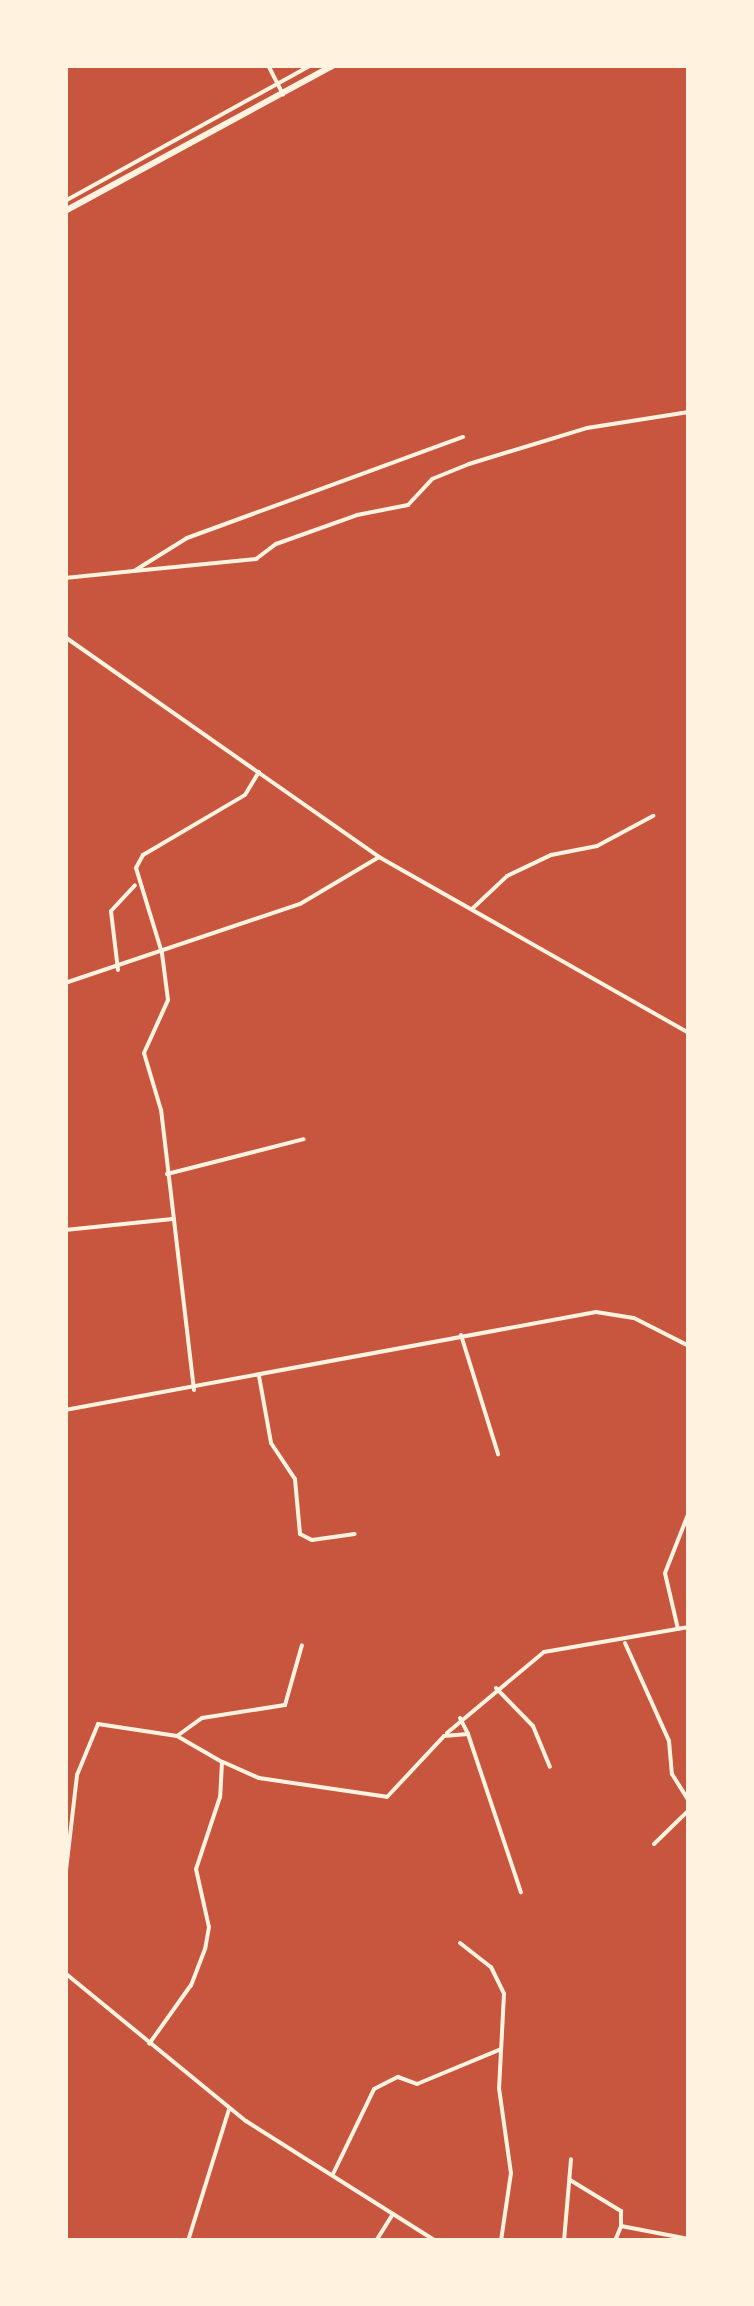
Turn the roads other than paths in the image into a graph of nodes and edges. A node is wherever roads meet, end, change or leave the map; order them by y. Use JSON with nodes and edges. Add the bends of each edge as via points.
{"nodes":[{"id":1,"x":268,"y":65,"type":"edge"},
{"id":2,"x":311,"y":65,"type":"edge"},
{"id":3,"x":334,"y":65,"type":"edge"},
{"id":4,"x":278,"y":84,"type":"junction"},
{"id":5,"x":283,"y":94,"type":"junction"},
{"id":6,"x":65,"y":202,"type":"edge"},
{"id":7,"x":65,"y":211,"type":"edge"},
{"id":8,"x":689,"y":412,"type":"edge"},
{"id":9,"x":463,"y":437,"type":"dead end"},
{"id":10,"x":134,"y":572,"type":"junction"},
{"id":11,"x":65,"y":578,"type":"edge"},
{"id":12,"x":65,"y":637,"type":"edge"},
{"id":13,"x":259,"y":771,"type":"junction"},
{"id":14,"x":653,"y":816,"type":"dead end"},
{"id":15,"x":380,"y":856,"type":"junction"},
{"id":16,"x":137,"y":883,"type":"junction"},
{"id":17,"x":472,"y":909,"type":"junction"},
{"id":18,"x":162,"y":952,"type":"junction"},
{"id":19,"x":118,"y":970,"type":"junction"},
{"id":20,"x":65,"y":983,"type":"edge"},
{"id":21,"x":689,"y":1033,"type":"edge"},
{"id":22,"x":304,"y":1139,"type":"dead end"},
{"id":23,"x":167,"y":1174,"type":"junction"},
{"id":24,"x":172,"y":1219,"type":"junction"},
{"id":25,"x":65,"y":1230,"type":"edge"},
{"id":26,"x":461,"y":1335,"type":"junction"},
{"id":27,"x":689,"y":1346,"type":"edge"},
{"id":28,"x":259,"y":1376,"type":"junction"},
{"id":29,"x":194,"y":1390,"type":"junction"},
{"id":30,"x":65,"y":1410,"type":"edge"},
{"id":31,"x":498,"y":1454,"type":"dead end"},
{"id":32,"x":689,"y":1512,"type":"edge"},
{"id":33,"x":355,"y":1534,"type":"dead end"},
{"id":34,"x":689,"y":1627,"type":"edge"},
{"id":35,"x":678,"y":1629,"type":"junction"},
{"id":36,"x":625,"y":1643,"type":"junction"},
{"id":37,"x":302,"y":1645,"type":"dead end"},
{"id":38,"x":496,"y":1688,"type":"junction"},
{"id":39,"x":460,"y":1718,"type":"junction"},
{"id":40,"x":468,"y":1734,"type":"junction"},
{"id":41,"x":178,"y":1736,"type":"junction"},
{"id":42,"x":444,"y":1736,"type":"junction"},
{"id":43,"x":222,"y":1762,"type":"junction"},
{"id":44,"x":550,"y":1767,"type":"dead end"},
{"id":45,"x":689,"y":1800,"type":"edge"},
{"id":46,"x":689,"y":1810,"type":"edge"},
{"id":47,"x":654,"y":1844,"type":"dead end"},
{"id":48,"x":65,"y":1879,"type":"edge"},
{"id":49,"x":522,"y":1892,"type":"dead end"},
{"id":50,"x":460,"y":1942,"type":"dead end"},
{"id":51,"x":65,"y":1973,"type":"edge"},
{"id":52,"x":149,"y":2044,"type":"junction"},
{"id":53,"x":501,"y":2049,"type":"junction"},
{"id":54,"x":229,"y":2108,"type":"junction"},
{"id":55,"x":571,"y":2160,"type":"dead end"},
{"id":56,"x":332,"y":2176,"type":"junction"},
{"id":57,"x":570,"y":2180,"type":"junction"},
{"id":58,"x":394,"y":2214,"type":"junction"},
{"id":59,"x":621,"y":2226,"type":"junction"},
{"id":60,"x":689,"y":2238,"type":"edge"},
{"id":61,"x":188,"y":2241,"type":"edge"},
{"id":62,"x":376,"y":2241,"type":"edge"},
{"id":63,"x":436,"y":2241,"type":"edge"},
{"id":64,"x":501,"y":2241,"type":"edge"},
{"id":65,"x":564,"y":2241,"type":"edge"},
{"id":66,"x":615,"y":2241,"type":"edge"}],
"edges":[{"from":1,"to":4,"type":"street"},
{"from":2,"to":4,"type":"street"},
{"from":3,"to":5,"type":"highway"},
{"from":4,"to":5,"type":"street"},
{"from":4,"to":6,"type":"street"},
{"from":5,"to":7,"type":"highway"},
{"from":8,"to":10,"type":"street","via":[[587,428],[469,464],[432,479],[408,505],[358,515],[276,544],[256,558]]},
{"from":9,"to":10,"type":"street","via":[[187,538]]},
{"from":10,"to":11,"type":"street"},
{"from":12,"to":13,"type":"street"},
{"from":13,"to":15,"type":"street"},
{"from":13,"to":16,"type":"street","via":[[245,795],[143,855]]},
{"from":14,"to":17,"type":"street","via":[[597,846],[550,856],[507,876]]},
{"from":15,"to":17,"type":"street"},
{"from":15,"to":18,"type":"street","via":[[300,904]]},
{"from":16,"to":18,"type":"street"},
{"from":16,"to":19,"type":"street","via":[[111,911]]},
{"from":17,"to":21,"type":"street"},
{"from":18,"to":19,"type":"street"},
{"from":18,"to":23,"type":"street","via":[[168,1000],[144,1053],[161,1110]]},
{"from":19,"to":20,"type":"street"},
{"from":22,"to":23,"type":"street"},
{"from":23,"to":24,"type":"street"},
{"from":24,"to":25,"type":"street"},
{"from":24,"to":29,"type":"street"},
{"from":26,"to":27,"type":"street","via":[[618,1312]]},
{"from":26,"to":28,"type":"street"},
{"from":26,"to":31,"type":"street"},
{"from":28,"to":29,"type":"street"},
{"from":28,"to":33,"type":"street","via":[[271,1443],[296,1479],[300,1534],[312,1540]]},
{"from":29,"to":30,"type":"street"},
{"from":32,"to":35,"type":"street","via":[[665,1573]]},
{"from":34,"to":35,"type":"street"},
{"from":35,"to":36,"type":"street"},
{"from":36,"to":38,"type":"street","via":[[559,1645]]},
{"from":36,"to":45,"type":"street","via":[[669,1741],[672,1774]]},
{"from":37,"to":41,"type":"street","via":[[285,1706],[202,1718]]},
{"from":38,"to":39,"type":"street"},
{"from":38,"to":44,"type":"street","via":[[533,1726]]},
{"from":39,"to":40,"type":"street"},
{"from":39,"to":42,"type":"street"},
{"from":40,"to":42,"type":"street"},
{"from":40,"to":49,"type":"street"},
{"from":41,"to":43,"type":"street"},
{"from":41,"to":48,"type":"street","via":[[108,1721],[92,1730],[77,1774]]},
{"from":42,"to":43,"type":"street","via":[[387,1797],[294,1786]]},
{"from":43,"to":52,"type":"street","via":[[220,1797],[196,1869],[208,1927],[205,1949],[191,1985]]},
{"from":46,"to":47,"type":"street"},
{"from":50,"to":53,"type":"street","via":[[501,1984]]},
{"from":51,"to":52,"type":"street"},
{"from":52,"to":54,"type":"street"},
{"from":53,"to":56,"type":"street","via":[[417,2084],[398,2077],[374,2089]]},
{"from":53,"to":64,"type":"street","via":[[511,2173]]},
{"from":54,"to":56,"type":"street"},
{"from":54,"to":61,"type":"street"},
{"from":55,"to":57,"type":"street"},
{"from":56,"to":58,"type":"street"},
{"from":57,"to":59,"type":"street","via":[[621,2211]]},
{"from":57,"to":65,"type":"street"},
{"from":58,"to":62,"type":"street"},
{"from":58,"to":63,"type":"street"},
{"from":59,"to":60,"type":"street"},
{"from":59,"to":66,"type":"street"}]}
